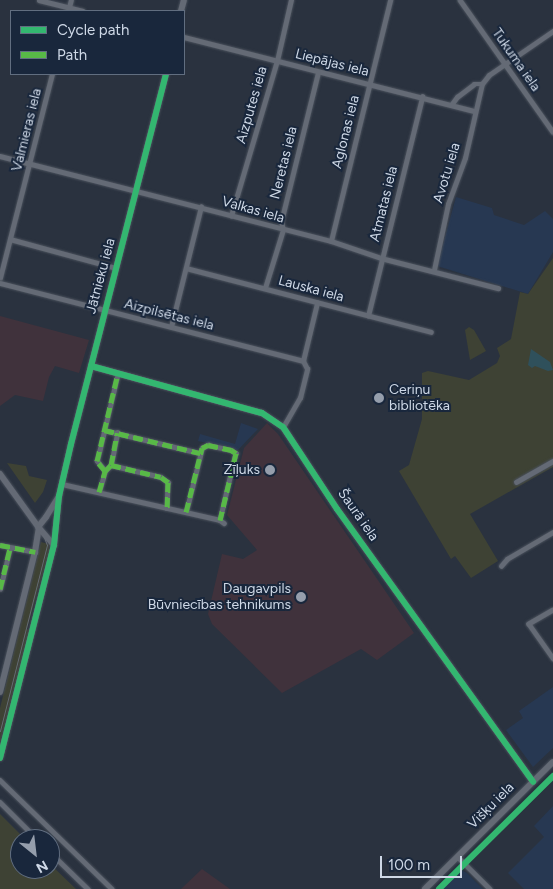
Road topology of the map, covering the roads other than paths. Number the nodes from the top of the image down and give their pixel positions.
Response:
1 (39, 0) edge
2 (71, 0) edge
3 (291, 0) edge
4 (390, 0) edge
5 (460, 0) edge
6 (69, 9) edge
7 (553, 31) edge
8 (185, 37) edge
9 (276, 61) junction
10 (505, 64) junction
11 (318, 72) junction
12 (52, 75) edge
13 (166, 75) edge
14 (482, 84) junction
15 (370, 85) junction
16 (422, 97) junction
17 (451, 105) junction
18 (475, 111) junction
19 (553, 132) edge
20 (0, 156) edge
21 (30, 164) junction
22 (136, 192) junction
23 (201, 207) junction
24 (231, 216) junction
25 (283, 230) junction
26 (10, 239) junction
27 (331, 241) junction
28 (381, 258) junction
29 (116, 268) junction
30 (186, 268) junction
31 (434, 270) junction
32 (0, 278) edge
33 (0, 283) edge
34 (265, 288) junction
35 (498, 288) dead end
36 (317, 303) junction
37 (104, 310) junction
38 (368, 316) junction
39 (171, 327) junction
40 (431, 332) dead end
41 (303, 362) junction
42 (91, 366) junction
43 (118, 373) junction
44 (283, 427) junction
45 (104, 430) junction
46 (117, 433) junction
47 (200, 453) junction
48 (553, 461) edge
49 (111, 465) junction
50 (105, 471) junction
51 (0, 474) edge
52 (516, 482) dead end
53 (62, 484) junction
54 (99, 492) junction
55 (59, 496) junction
56 (167, 508) junction
57 (186, 512) junction
58 (38, 528) junction
59 (553, 532) edge
60 (54, 545) junction
61 (0, 546) edge
62 (10, 548) junction
63 (35, 552) junction
64 (501, 566) dead end
65 (2, 571) edge
66 (0, 589) edge
67 (553, 610) edge
68 (553, 658) edge
69 (0, 692) edge
70 (0, 758) edge
71 (553, 762) edge
72 (0, 780) edge
73 (533, 782) junction
74 (0, 802) edge
75 (27, 829) edge
76 (458, 857) junction
77 (60, 862) edge
78 (88, 889) edge
79 (112, 889) edge
80 (425, 889) edge
81 (490, 889) edge

1 - 6 street
2 - 6 street
3 - 9 street, Aizputes iela
4 - 15 street, Aglonas iela
5 - 10 street, Tukuma iela
7 - 10 street
8 - 9 street, Liepājas iela
9 - 11 street, Liepājas iela
9 - 24 street, Aizputes iela
10 - 14 street
10 - 19 street, Tukuma iela
11 - 15 street, Liepājas iela
11 - 25 street, Neretas iela
12 - 21 street, Valmieras iela
13 - 22 street, Jātnieku iela
14 - 17 street
14 - 18 street, Avotu iela
15 - 16 street, Liepājas iela
15 - 27 street, Aglonas iela
16 - 17 street, Liepājas iela
16 - 28 street, Atmatas iela
17 - 18 street, Liepājas iela
18 - 31 street, Avotu iela
20 - 21 street, Valkas iela
21 - 22 street, Valkas iela
21 - 26 street, Valmieras iela
22 - 23 street, Valkas iela
22 - 29 street, Jātnieku iela
23 - 24 street, Valkas iela
23 - 30 street
24 - 25 street, Valkas iela
25 - 27 street, Valkas iela
25 - 34 street, Neretas iela
26 - 29 street
26 - 32 street, Valmieras iela
27 - 28 street, Valkas iela
28 - 31 street, Valkas iela
28 - 38 street, Atmatas iela
29 - 37 street, Jātnieku iela
30 - 34 street, Lauska iela
30 - 39 street
31 - 35 street, Valkas iela
33 - 37 street, Aizpilsētas iela
34 - 36 street, Lauska iela
36 - 38 street, Lauska iela
36 - 41 street
37 - 39 street, Aizpilsētas iela
37 - 42 street, Jātnieku iela
38 - 40 street, Lauska iela
39 - 41 street, Aizpilsētas iela
41 - 44 street
42 - 43 street, Šaurā iela
42 - 53 street, Jātnieku iela
43 - 44 street, Šaurā iela
43 - 45 street
44 - 73 street, Šaurā iela
45 - 46 street
45 - 50 street
46 - 47 street
46 - 49 street
47 - 57 street
47 - 57 street
48 - 52 street
49 - 50 street
49 - 56 street
50 - 54 street
51 - 58 street
53 - 54 street
53 - 55 street, Jātnieku iela
54 - 56 street
55 - 58 street, Jātnieku iela
55 - 60 street, Jātnieku iela
56 - 57 street
58 - 60 street
58 - 63 street, Jātnieku iela
59 - 64 street
60 - 70 street, Jātnieku iela
61 - 62 street
62 - 63 street
62 - 65 street
63 - 69 street, Jātnieku iela
65 - 66 street
67 - 68 street
71 - 73 street, Višķu iela
72 - 79 street
73 - 76 street, Višķu iela
74 - 75 street
76 - 80 street, Višķu iela
76 - 81 street
77 - 78 street

